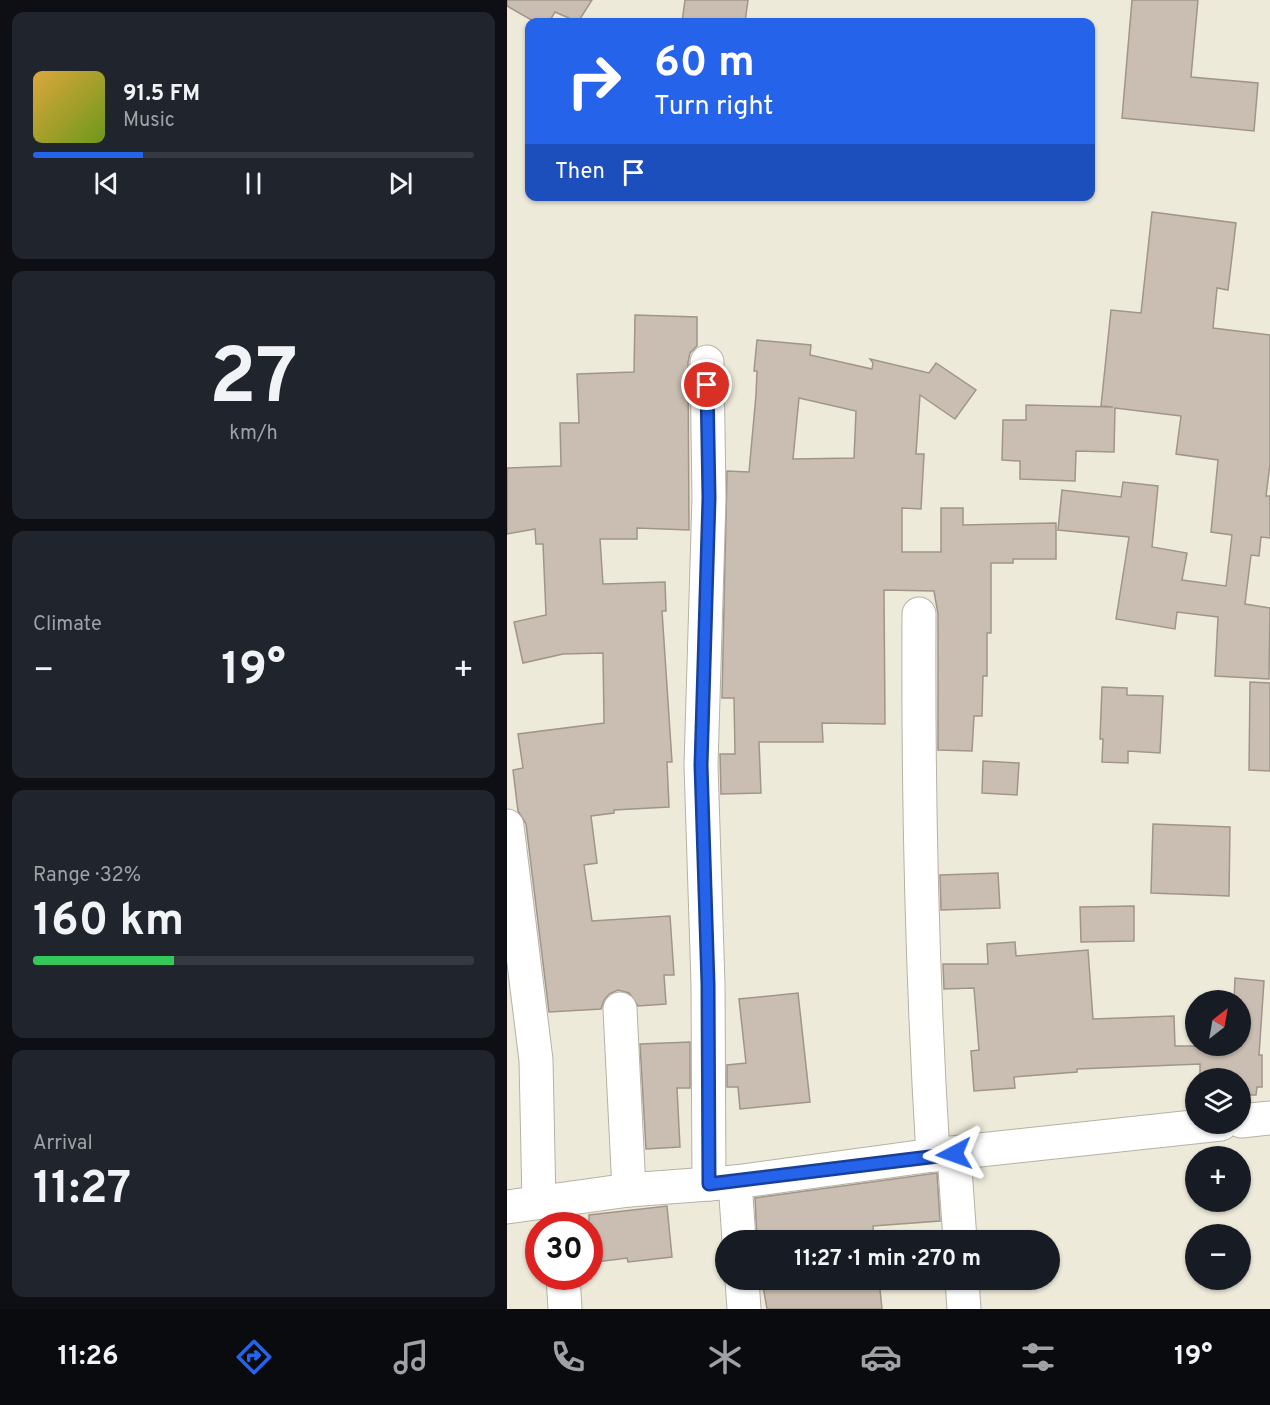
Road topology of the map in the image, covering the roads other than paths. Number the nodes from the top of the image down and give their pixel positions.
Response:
1 (707, 362) dead end
2 (919, 614) dead end
3 (507, 826) edge
4 (620, 1009) dead end
5 (1270, 1118) edge
6 (1251, 1120) edge
7 (1185, 1128) edge
8 (943, 1154) junction
9 (722, 1183) junction
10 (629, 1190) junction
11 (507, 1207) edge
12 (552, 1209) edge
13 (736, 1230) edge
14 (958, 1230) edge
15 (564, 1290) edge
16 (743, 1290) edge
17 (963, 1290) edge
18 (565, 1309) edge
19 (744, 1309) edge
20 (964, 1309) edge

1 - 9 street
2 - 8 street
3 - 12 street
4 - 10 street
5 - 6 street
7 - 8 street
8 - 9 street
8 - 14 street
9 - 10 street
9 - 13 street
10 - 12 street
11 - 12 street
15 - 18 street
16 - 19 street
17 - 20 street

